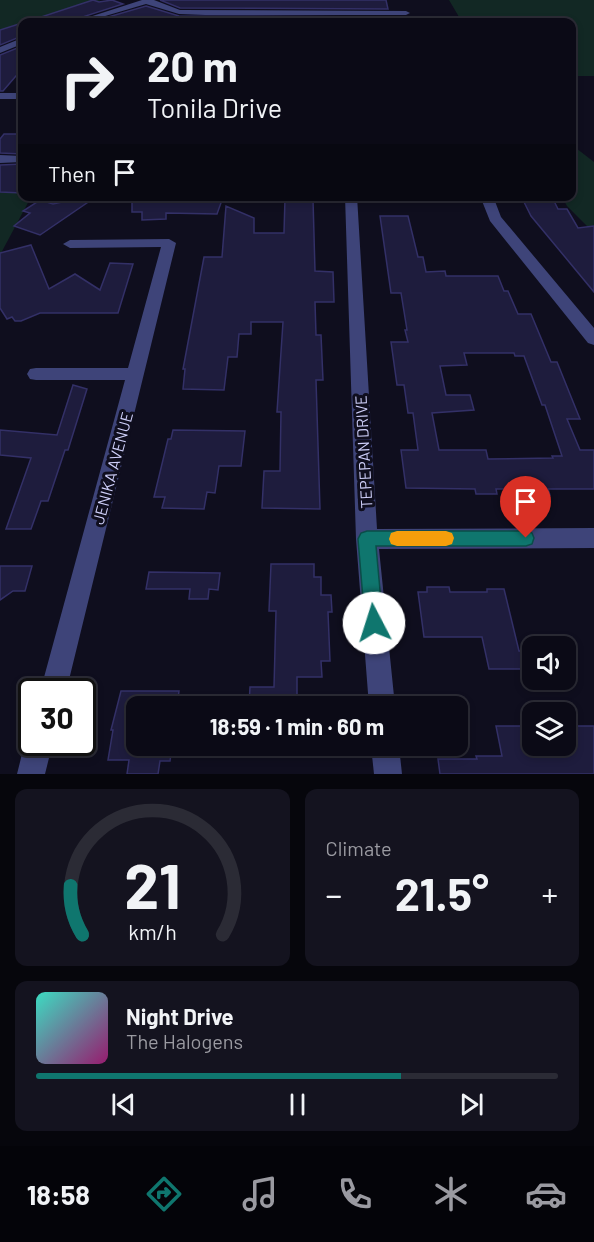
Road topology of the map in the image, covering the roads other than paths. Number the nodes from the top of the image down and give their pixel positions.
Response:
1 (148, 1) edge
2 (401, 5) dead end
3 (406, 13) junction
4 (91, 18) edge
5 (409, 18) edge
6 (18, 43) edge
7 (0, 50) edge
8 (0, 96) edge
9 (18, 96) edge
10 (0, 159) edge
11 (18, 159) edge
12 (351, 201) edge
13 (488, 201) edge
14 (70, 244) dead end
15 (594, 339) edge
16 (36, 374) dead end
17 (136, 374) junction
18 (594, 538) edge
19 (367, 539) junction
20 (57, 678) edge
21 (381, 696) edge
22 (36, 756) edge
23 (386, 756) edge
24 (31, 774) edge
25 (388, 774) edge

1 - 3 street
1 - 4 street
2 - 3 street
3 - 5 street
6 - 7 street
8 - 9 street
10 - 11 street
12 - 19 street, TEPEPAN DRIVE
13 - 15 street
14 - 17 street, JENIKA AVENUE
16 - 17 street
17 - 20 street, JENIKA AVENUE
18 - 19 street
19 - 21 street, TEPEPAN DRIVE
22 - 24 street
23 - 25 street

